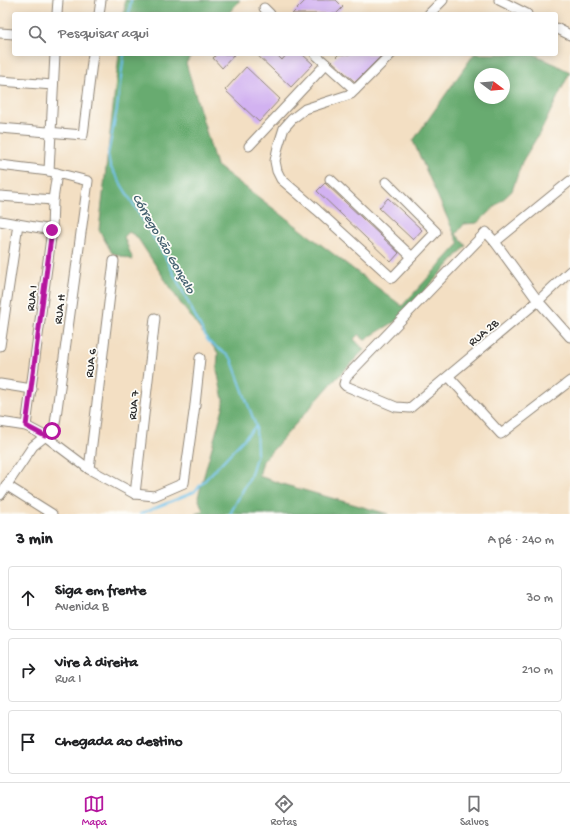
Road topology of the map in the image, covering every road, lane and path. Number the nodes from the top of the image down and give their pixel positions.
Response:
1 (58, 0) edge
2 (101, 0) edge
3 (499, 0) edge
4 (440, 2) edge
5 (57, 12) edge
6 (99, 12) edge
7 (431, 12) edge
8 (523, 12) edge
9 (558, 29) edge
10 (0, 32) edge
11 (12, 34) edge
12 (570, 35) edge
13 (55, 56) edge
14 (93, 56) edge
15 (317, 56) edge
16 (389, 56) edge
17 (326, 64) junction
18 (0, 81) edge
19 (53, 85) junction
20 (355, 90) junction
21 (0, 128) edge
22 (51, 132) junction
23 (249, 146) dead end
24 (0, 165) edge
25 (53, 172) junction
26 (330, 179) dead end
27 (570, 181) edge
28 (386, 182) dead end
29 (0, 196) edge
30 (53, 200) junction
31 (0, 221) edge
32 (18, 224) junction
33 (52, 230) junction
34 (495, 242) junction
35 (412, 257) junction
36 (114, 261) dead end
37 (570, 272) edge
38 (538, 301) junction
39 (155, 318) dead end
40 (570, 337) edge
41 (0, 346) edge
42 (200, 358) dead end
43 (449, 377) junction
44 (570, 381) edge
45 (0, 384) edge
46 (32, 389) junction
47 (0, 422) edge
48 (26, 426) junction
49 (45, 436) junction
50 (89, 469) junction
51 (6, 485) junction
52 (135, 494) junction
53 (0, 495) edge
54 (52, 514) edge

1 - 5 street
2 - 6 street
3 - 8 street
4 - 7 street
9 - 12 street
10 - 11 street
13 - 19 street, RUA I
14 - 22 street
15 - 17 street
16 - 20 street
17 - 20 street
17 - 23 street
18 - 19 street
19 - 22 street, RUA I
20 - 35 street
21 - 22 street
22 - 25 street, RUA I
24 - 25 street
25 - 30 street, RUA I
25 - 49 street, RUA H
26 - 35 street
27 - 34 street
28 - 35 street
29 - 30 street
30 - 33 street, RUA I
31 - 32 street
32 - 33 street
32 - 41 street
33 - 46 street, RUA I
34 - 38 street
34 - 43 street, RUA 2B
36 - 50 street, RUA 6
37 - 38 street, RUA 2B
38 - 40 street
38 - 43 street, RUA 2B
39 - 52 street, RUA 7
42 - 52 street
43 - 44 street
45 - 46 street
46 - 48 street, RUA I
47 - 48 street
48 - 49 street
49 - 50 street
49 - 51 street, RUA H
50 - 52 street
51 - 53 street, RUA H
51 - 54 street

